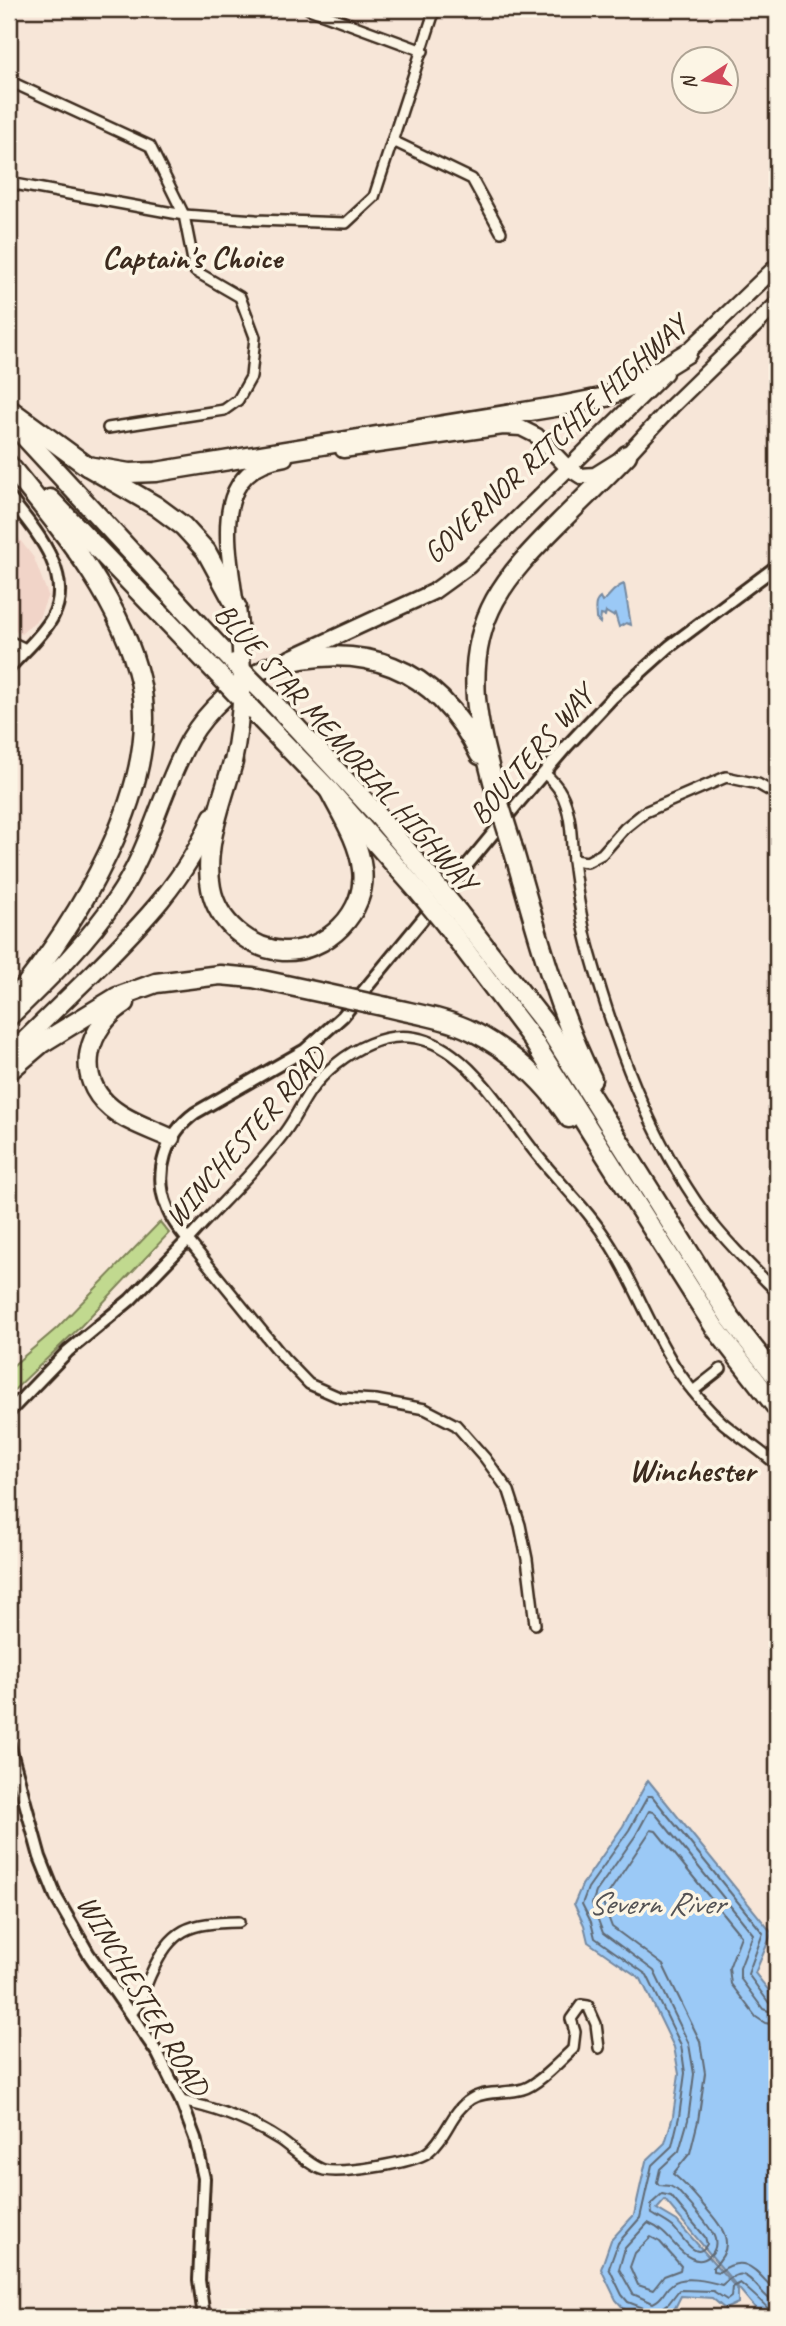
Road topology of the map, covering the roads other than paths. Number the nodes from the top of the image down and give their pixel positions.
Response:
1 (309, 9) edge
2 (435, 9) edge
3 (423, 51) junction
4 (9, 81) edge
5 (393, 141) junction
6 (9, 183) edge
7 (184, 215) junction
8 (501, 232) dead end
9 (774, 274) edge
10 (777, 304) edge
11 (687, 353) junction
12 (9, 408) edge
13 (9, 420) edge
14 (108, 428) dead end
15 (627, 455) junction
16 (9, 456) edge
17 (9, 465) edge
18 (87, 466) junction
19 (567, 467) junction
20 (9, 497) edge
21 (777, 566) edge
22 (237, 608) junction
23 (9, 641) edge
24 (26, 649) junction
25 (9, 667) edge
26 (268, 667) junction
27 (233, 762) junction
28 (544, 773) junction
29 (328, 790) junction
30 (777, 795) edge
31 (497, 797) junction
32 (573, 860) junction
33 (424, 884) junction
34 (452, 919) junction
35 (178, 979) junction
36 (9, 1006) edge
37 (9, 1018) edge
38 (9, 1055) edge
39 (9, 1071) edge
40 (170, 1138) junction
41 (634, 1168) junction
42 (188, 1240) junction
43 (777, 1292) edge
44 (715, 1328) junction
45 (721, 1370) dead end
46 (777, 1378) edge
47 (693, 1391) junction
48 (777, 1408) edge
49 (9, 1412) edge
50 (777, 1465) edge
51 (535, 1624) dead end
52 (9, 1744) edge
53 (239, 1922) dead end
54 (131, 2014) junction
55 (599, 2048) dead end
56 (181, 2101) junction
57 (204, 2317) edge

1 - 3 street
2 - 3 street
3 - 5 street
4 - 7 street
5 - 7 street
5 - 8 street
6 - 7 street
7 - 14 street
9 - 11 main road, GOVERNOR RITCHIE HIGHWAY
10 - 15 main road, GOVERNOR RITCHIE HIGHWAY
11 - 18 highway
11 - 19 main road, GOVERNOR RITCHIE HIGHWAY
12 - 18 highway
13 - 33 highway, BLUE STAR MEMORIAL HIGHWAY, bridge
15 - 19 main road, GOVERNOR RITCHIE HIGHWAY
15 - 31 highway
16 - 29 highway, BLUE STAR MEMORIAL HIGHWAY, bridge
17 - 36 highway
18 - 22 highway
19 - 22 main road
19 - 26 main road, GOVERNOR RITCHIE HIGHWAY
20 - 24 street
21 - 28 street, BOULTERS WAY
22 - 27 highway, bridge
23 - 24 street
24 - 25 street
26 - 31 highway
26 - 37 highway, GOVERNOR RITCHIE HIGHWAY
27 - 29 highway
27 - 38 highway
28 - 32 street
28 - 40 street, BOULTERS WAY
29 - 33 highway, BLUE STAR MEMORIAL HIGHWAY
30 - 32 street
31 - 41 highway, bridge
32 - 43 street
33 - 34 highway, BLUE STAR MEMORIAL HIGHWAY, bridge
34 - 41 highway, BLUE STAR MEMORIAL HIGHWAY
34 - 44 highway, BLUE STAR MEMORIAL HIGHWAY
35 - 39 highway
35 - 40 highway
35 - 44 highway, bridge
40 - 42 street
41 - 46 highway, BLUE STAR MEMORIAL HIGHWAY
42 - 47 street, WINCHESTER ROAD
42 - 49 street, WINCHESTER ROAD
42 - 51 street
44 - 48 highway, BLUE STAR MEMORIAL HIGHWAY
45 - 47 street
47 - 50 street, WINCHESTER ROAD
52 - 54 street, WINCHESTER ROAD
53 - 54 street
54 - 56 street, WINCHESTER ROAD
55 - 56 street
56 - 57 street, WINCHESTER ROAD

